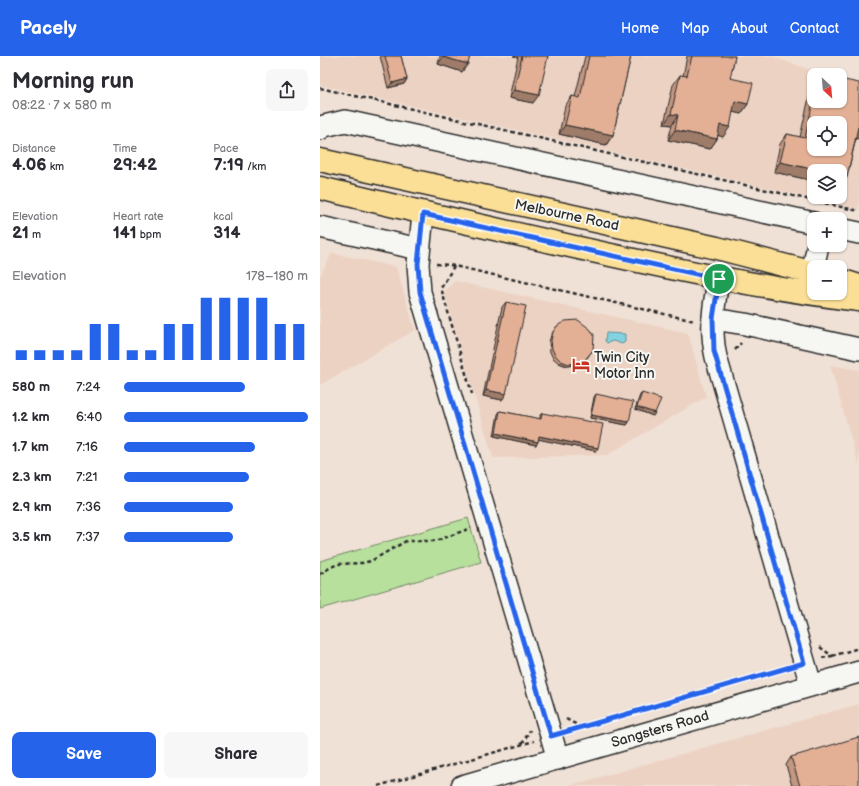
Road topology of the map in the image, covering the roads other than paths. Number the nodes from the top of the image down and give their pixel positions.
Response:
1 (320, 129) edge
2 (320, 160) edge
3 (320, 188) edge
4 (423, 214) junction
5 (807, 221) edge
6 (320, 227) edge
7 (847, 230) edge
8 (859, 233) edge
9 (717, 248) junction
10 (419, 256) junction
11 (807, 271) edge
12 (719, 279) junction
13 (847, 282) edge
14 (859, 286) edge
15 (859, 300) edge
16 (712, 325) junction
17 (859, 349) edge
18 (859, 672) edge
19 (811, 686) junction
20 (558, 759) junction
21 (462, 786) edge

1 - 5 street
2 - 9 main road, Melbourne Road
3 - 4 main road
4 - 10 street
4 - 12 main road
6 - 10 street
7 - 8 street
9 - 11 main road, Melbourne Road
9 - 12 main road
10 - 20 street
12 - 15 main road
12 - 16 street
13 - 14 main road
16 - 17 street
16 - 19 street
18 - 19 street, Sangsters Road
19 - 20 street, Sangsters Road
20 - 21 street, Sangsters Road

